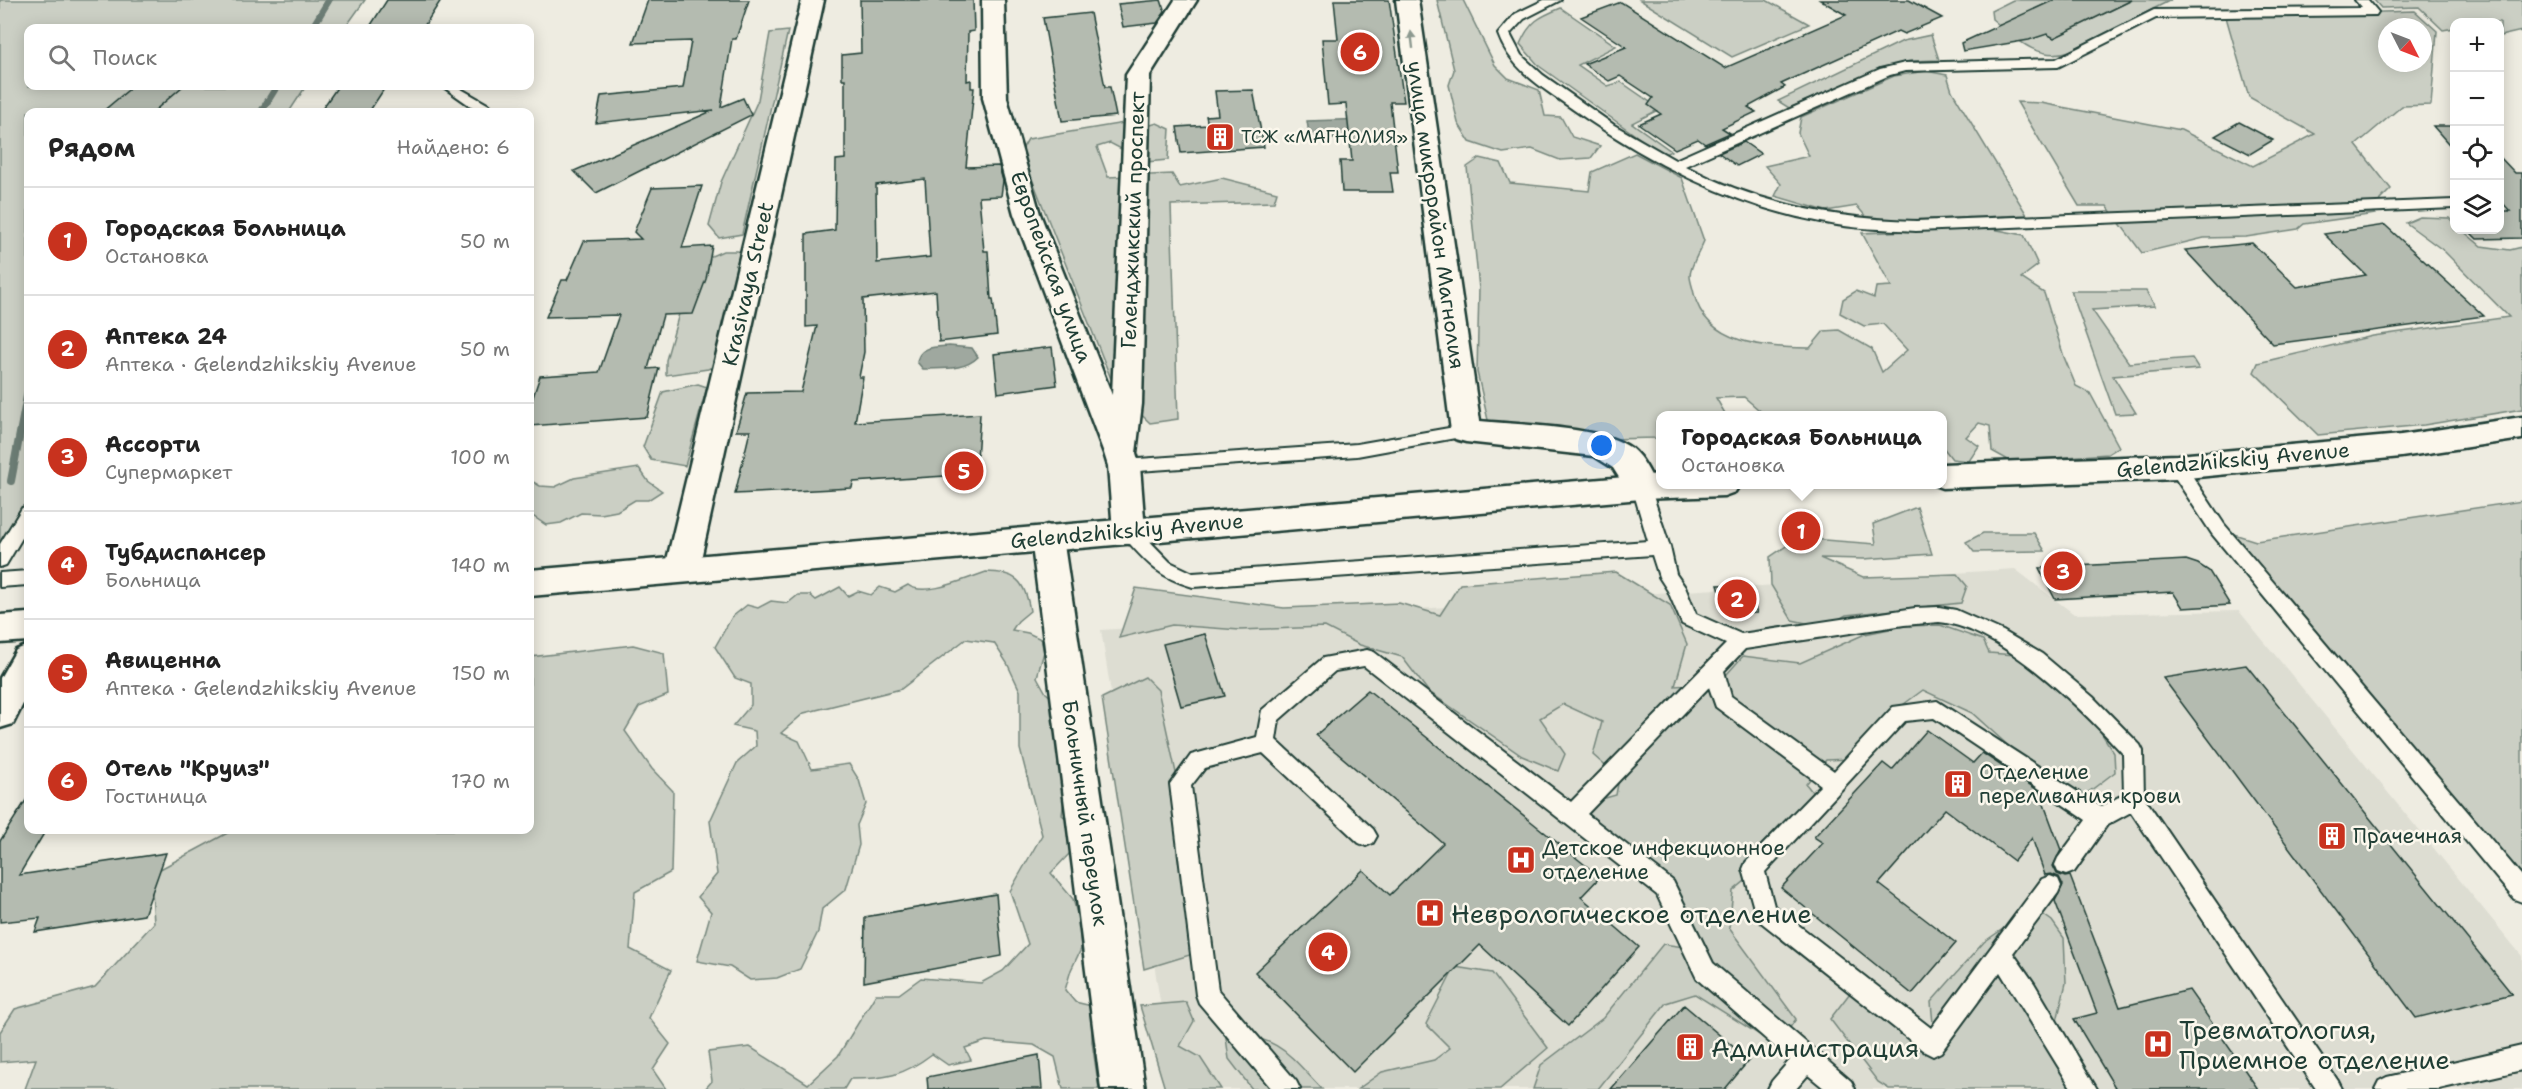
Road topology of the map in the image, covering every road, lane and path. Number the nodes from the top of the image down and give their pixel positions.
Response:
1 (813, 0) edge
2 (993, 0) edge
3 (1186, 0) edge
4 (1407, 0) edge
5 (1555, 0) edge
6 (2361, 0) edge
7 (455, 90) edge
8 (484, 108) edge
9 (1674, 166) junction
10 (2450, 204) edge
11 (2522, 428) edge
12 (1466, 431) junction
13 (1122, 459) junction
14 (2177, 467) junction
15 (1947, 476) edge
16 (1656, 486) edge
17 (1641, 487) junction
18 (24, 520) edge
19 (1129, 531) junction
20 (1047, 538) junction
21 (1661, 547) junction
22 (0, 560) edge
23 (682, 568) junction
24 (24, 578) edge
25 (0, 580) edge
26 (534, 583) edge
27 (24, 627) edge
28 (0, 629) edge
29 (1740, 642) junction
30 (24, 668) edge
31 (1714, 669) junction
32 (0, 713) edge
33 (1266, 742) junction
34 (1835, 784) junction
35 (2134, 799) junction
36 (1572, 815) junction
37 (2100, 818) junction
38 (1366, 836) dead end
39 (2066, 864) dead end
40 (2050, 886) dead end
41 (2522, 892) edge
42 (2000, 952) junction
43 (2522, 1058) edge
44 (1807, 1059) junction
45 (1123, 1089) edge
46 (1288, 1089) edge
47 (1780, 1089) edge
48 (1843, 1089) edge
49 (2085, 1089) edge
50 (2330, 1089) edge
51 (2387, 1089) edge

1 - 23 street, Krasivaya Street
2 - 13 street, Европейская улица
3 - 13 street, Геленджикский проспект
12 -> 4 street, улица микрорайон Магнолия
5 - 9 lane
6 - 9 lane
7 - 8 lane
9 - 10 lane
11 - 14 street, Gelendzhikskiy Avenue
12 - 13 lane
12 - 17 street
13 - 19 street, Европейская улица
14 - 15 street, Gelendzhikskiy Avenue
14 - 41 lane
16 - 17 street, Gelendzhikskiy Avenue
17 - 19 street, Gelendzhikskiy Avenue
17 - 21 lane
18 - 22 lane
19 - 20 street, Gelendzhikskiy Avenue
19 - 21 lane
20 - 23 street, Gelendzhikskiy Avenue
20 - 45 street, Больничный переулок
21 - 29 lane
23 - 26 street, Gelendzhikskiy Avenue
24 - 25 lane
27 - 28 street
29 - 31 lane
29 - 35 lane
30 - 32 street
31 - 34 lane
31 - 36 lane
33 - 36 lane
33 - 38 lane
33 - 46 lane
34 - 37 lane
34 - 42 lane
35 - 37 lane
35 - 50 lane
36 - 44 lane
37 - 39 lane
40 - 42 lane
42 - 49 lane
43 - 51 lane
44 - 47 lane
44 - 48 lane

